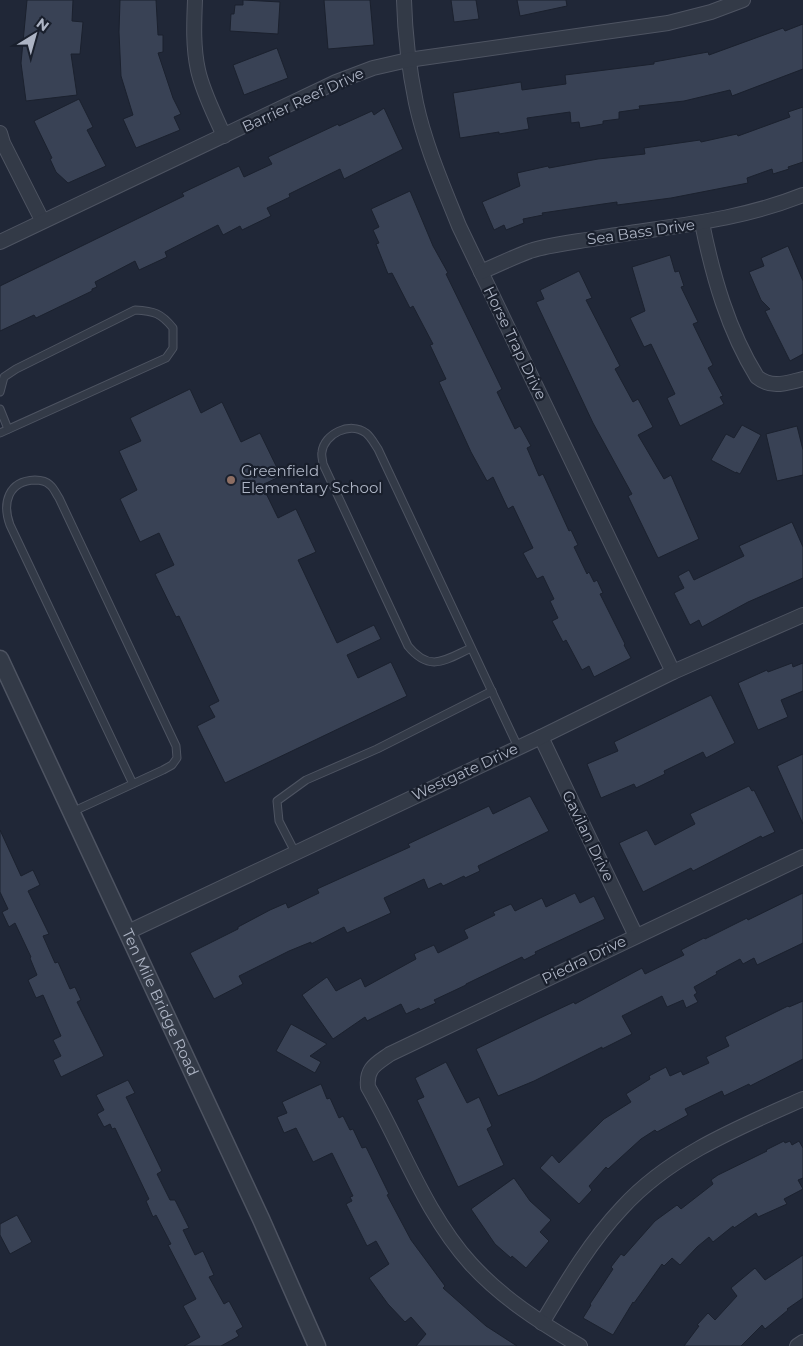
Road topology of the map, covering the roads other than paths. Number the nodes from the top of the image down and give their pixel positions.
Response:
1 (195, 0) edge
2 (404, 0) edge
3 (743, 0) edge
4 (408, 60) junction
5 (0, 133) edge
6 (224, 136) junction
7 (803, 196) edge
8 (42, 220) junction
9 (702, 223) junction
10 (0, 242) edge
11 (481, 272) junction
12 (803, 380) edge
13 (0, 392) edge
14 (0, 409) edge
15 (8, 429) junction
16 (0, 433) edge
17 (803, 615) edge
18 (471, 648) junction
19 (0, 659) edge
20 (673, 672) junction
21 (492, 691) junction
22 (541, 737) junction
23 (518, 746) junction
24 (133, 784) junction
25 (72, 812) junction
26 (295, 852) junction
27 (803, 857) edge
28 (128, 932) junction
29 (636, 936) junction
30 (803, 1099) edge
31 (542, 1323) junction
32 (803, 1342) edge
33 (317, 1346) edge
34 (580, 1346) edge
35 (797, 1346) edge

1 - 6 street
2 - 4 street, Horse Trap Drive
3 - 4 street, Barrier Reef Drive
4 - 6 street, Barrier Reef Drive
4 - 11 street, Horse Trap Drive
5 - 8 street
6 - 8 street, Barrier Reef Drive
7 - 9 street, Sea Bass Drive
8 - 10 street, Barrier Reef Drive
9 - 11 street, Sea Bass Drive
9 - 12 street
11 - 20 street, Horse Trap Drive
13 - 15 lane
14 - 15 lane
15 - 16 lane
17 - 20 street, Westgate Drive
18 - 18 lane
18 - 21 lane
19 - 25 street, Ten Mile Bridge Road
20 - 22 street, Westgate Drive
21 - 23 lane
21 - 26 lane
22 - 23 street, Westgate Drive
22 - 29 street, Gavilan Drive
23 - 26 street, Westgate Drive
24 - 24 lane
24 - 25 lane
25 - 28 street, Ten Mile Bridge Road
26 - 28 street, Westgate Drive
27 - 29 street, Piedra Drive
28 - 33 street, Ten Mile Bridge Road
29 - 31 street, Piedra Drive
30 - 31 street
31 - 34 street
32 - 35 street

